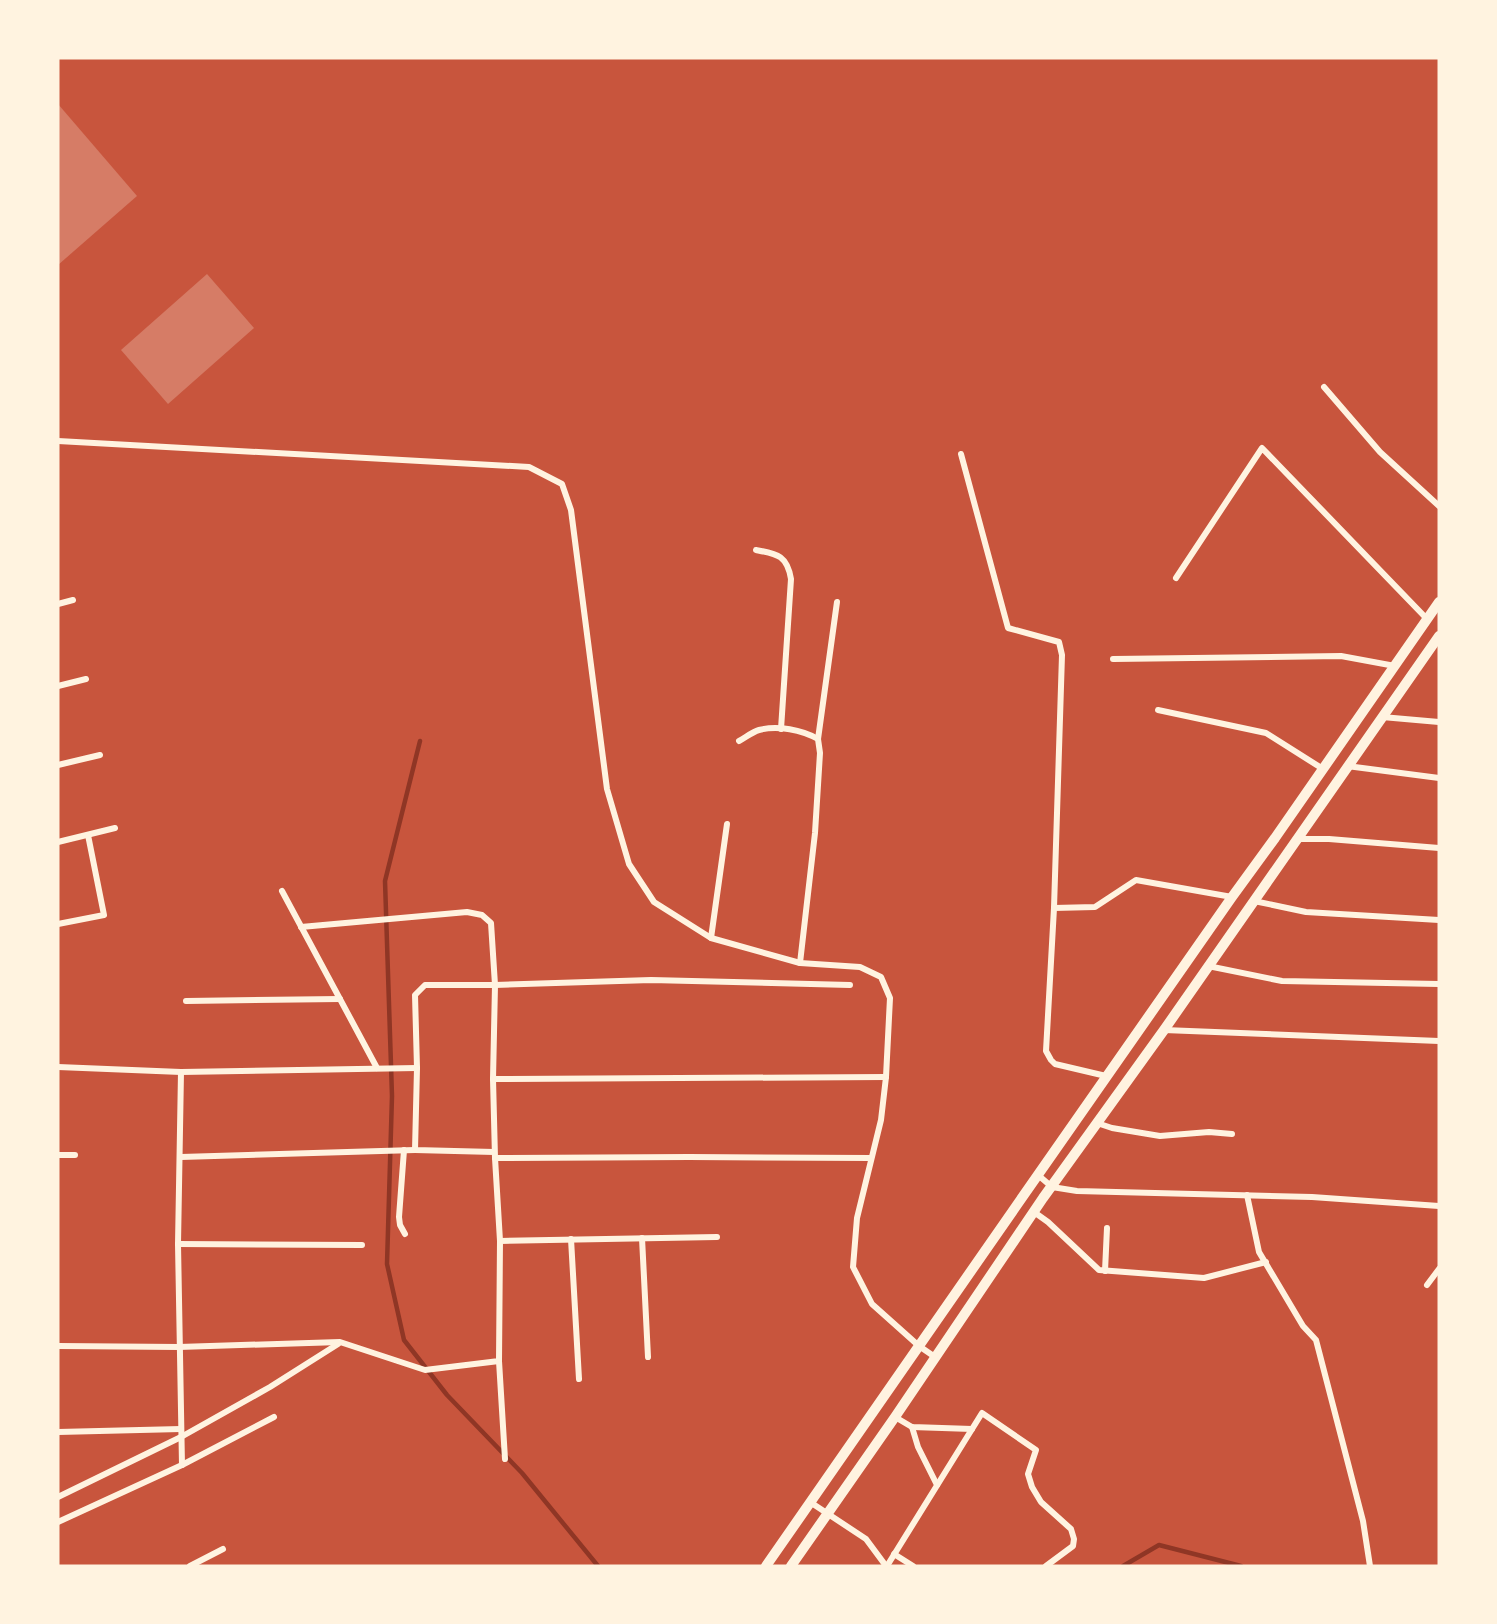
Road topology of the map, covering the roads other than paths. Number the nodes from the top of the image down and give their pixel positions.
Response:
1 (1324, 387) dead end
2 (58, 441) edge
3 (961, 454) dead end
4 (1439, 506) edge
5 (756, 550) dead end
6 (1176, 578) dead end
7 (73, 600) dead end
8 (837, 602) dead end
9 (1439, 602) edge
10 (58, 604) edge
11 (1428, 620) junction
12 (1439, 636) edge
13 (1113, 659) dead end
14 (1395, 666) junction
15 (86, 679) dead end
16 (58, 685) edge
17 (1158, 710) dead end
18 (1382, 718) junction
19 (1439, 722) edge
20 (781, 729) junction
21 (818, 739) junction
22 (739, 741) dead end
23 (100, 755) dead end
24 (58, 765) edge
25 (1348, 766) junction
26 (1323, 769) junction
27 (1439, 778) edge
28 (727, 824) dead end
29 (116, 828) dead end
30 (88, 835) junction
31 (1296, 838) junction
32 (58, 842) edge
33 (1439, 848) edge
34 (282, 891) dead end
35 (1232, 897) junction
36 (1253, 901) junction
37 (1054, 908) junction
38 (1439, 920) edge
39 (58, 924) edge
40 (301, 928) junction
41 (711, 938) junction
42 (800, 963) junction
43 (1208, 966) junction
44 (1439, 984) edge
45 (495, 985) junction
46 (850, 985) dead end
47 (340, 999) junction
48 (186, 1002) dead end
49 (1164, 1030) junction
50 (1439, 1041) edge
51 (58, 1067) edge
52 (377, 1068) junction
53 (417, 1068) junction
54 (181, 1072) junction
55 (1107, 1076) junction
56 (886, 1077) junction
57 (493, 1079) junction
58 (1097, 1123) junction
59 (1232, 1134) dead end
60 (404, 1150) junction
61 (415, 1150) junction
62 (58, 1155) edge
63 (75, 1155) dead end
64 (495, 1155) junction
65 (181, 1157) junction
66 (871, 1158) junction
67 (1038, 1175) junction
68 (1052, 1187) junction
69 (1247, 1195) junction
70 (1439, 1206) edge
71 (1034, 1212) junction
72 (1107, 1228) dead end
73 (405, 1234) dead end
74 (717, 1237) dead end
75 (642, 1238) junction
76 (571, 1240) junction
77 (500, 1241) junction
78 (178, 1244) junction
79 (362, 1245) dead end
80 (1266, 1262) junction
81 (1439, 1269) edge
82 (1105, 1271) junction
83 (1427, 1285) dead end
84 (340, 1342) junction
85 (58, 1346) edge
86 (919, 1346) junction
87 (179, 1347) junction
88 (648, 1357) dead end
89 (935, 1357) junction
90 (499, 1361) junction
91 (579, 1379) dead end
92 (274, 1417) dead end
93 (895, 1417) junction
94 (912, 1427) junction
95 (181, 1429) junction
96 (972, 1429) junction
97 (58, 1432) edge
98 (181, 1437) junction
99 (505, 1459) dead end
100 (182, 1465) junction
101 (937, 1485) junction
102 (58, 1497) edge
103 (810, 1502) junction
104 (827, 1513) junction
105 (58, 1522) edge
106 (223, 1549) dead end
107 (894, 1555) junction
108 (190, 1566) edge
109 (766, 1566) edge
110 (791, 1566) edge
111 (887, 1566) edge
112 (913, 1566) edge
113 (1046, 1566) edge
114 (1370, 1566) edge

1 - 4 street
2 - 41 street
3 - 37 street
5 - 20 street
6 - 11 street
7 - 10 street
8 - 21 street
9 - 11 main road
11 - 14 main road
12 - 18 main road
13 - 14 street
14 - 26 main road
15 - 16 street
17 - 26 street
18 - 19 street
18 - 25 main road
20 - 21 street
20 - 22 street
21 - 42 street
23 - 24 street
25 - 27 street
25 - 31 main road
26 - 35 main road
28 - 41 street
29 - 30 street
30 - 32 street
30 - 39 street
31 - 33 street
31 - 36 main road
34 - 40 street
35 - 37 street
35 - 55 main road
36 - 38 street
36 - 43 main road
37 - 55 street
40 - 45 street
40 - 47 street
41 - 42 street
42 - 56 street
43 - 44 street
43 - 49 main road
45 - 46 street
45 - 53 street
45 - 57 street
47 - 48 street
47 - 52 street
49 - 50 street
49 - 58 main road
51 - 54 street
52 - 53 street
52 - 54 street
53 - 61 street
54 - 65 street
55 - 67 main road
56 - 57 street
56 - 66 street
57 - 64 street
58 - 59 street
58 - 68 main road
60 - 61 street
60 - 65 street
60 - 73 street
61 - 64 street
62 - 63 street
64 - 66 street
64 - 77 street
65 - 78 street
66 - 86 street
67 - 68 street
67 - 86 main road
68 - 69 street
68 - 71 main road
69 - 70 street
69 - 80 street
71 - 82 street
71 - 89 main road
72 - 82 street
74 - 75 street
75 - 76 street
75 - 88 street
76 - 77 street
76 - 91 street
77 - 90 street
78 - 79 street
78 - 87 street
80 - 82 street
80 - 114 street
81 - 83 street
84 - 87 street
84 - 90 street
84 - 98 street
85 - 87 street
86 - 89 street
86 - 103 main road
87 - 95 street
89 - 93 main road
90 - 99 street
92 - 100 street
93 - 94 street
93 - 104 main road
94 - 96 street
94 - 101 street
95 - 97 street
95 - 98 street
96 - 101 street
96 - 113 street
98 - 100 street
98 - 102 street
100 - 105 street
101 - 107 street
103 - 104 street
103 - 109 main road
104 - 110 main road
104 - 111 street
106 - 108 street
107 - 111 street
107 - 112 street

